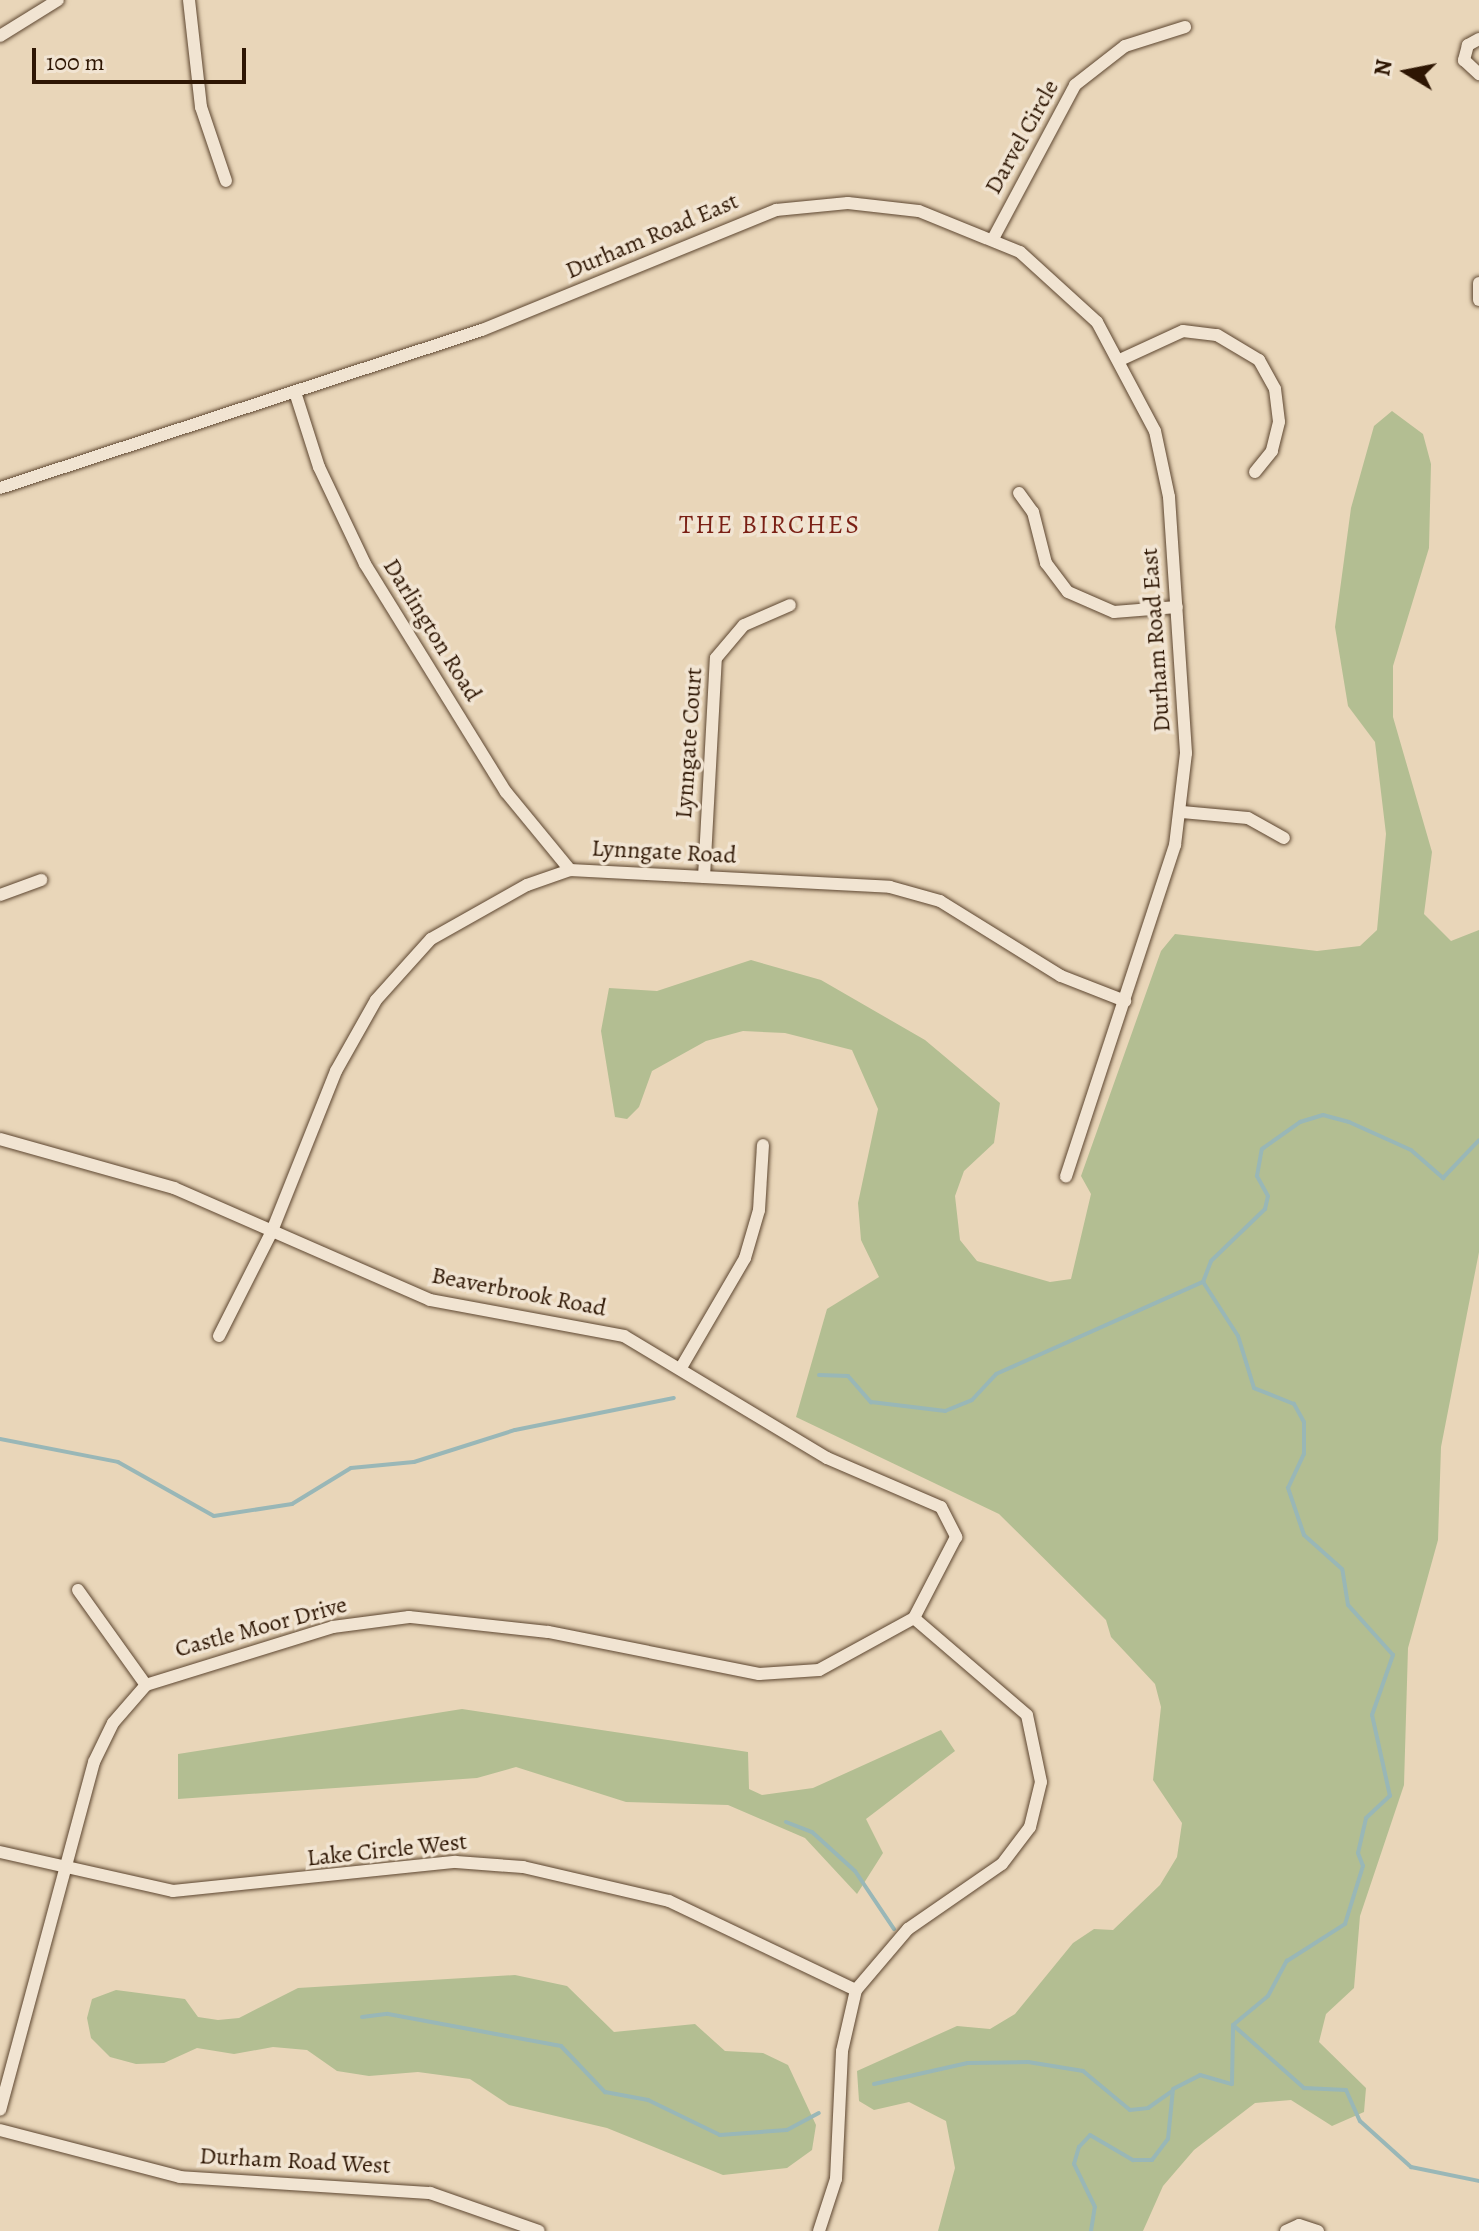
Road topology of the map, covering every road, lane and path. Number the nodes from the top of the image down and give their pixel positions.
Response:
1 (58, 0) edge
2 (189, 0) edge
3 (1185, 27) dead end
4 (0, 36) edge
5 (1479, 39) edge
6 (1479, 74) edge
7 (226, 181) dead end
8 (994, 237) junction
9 (1479, 283) edge
10 (1479, 300) edge
11 (1122, 359) junction
12 (295, 392) junction
13 (1255, 472) dead end
14 (0, 488) edge
15 (1019, 493) dead end
16 (790, 605) dead end
17 (1177, 607) junction
18 (1182, 812) junction
19 (1284, 838) dead end
20 (570, 870) junction
21 (704, 877) junction
22 (41, 880) dead end
23 (0, 895) edge
24 (1125, 1001) junction
25 (0, 1139) edge
26 (763, 1145) dead end
27 (1066, 1177) dead end
28 (272, 1231) junction
29 (219, 1336) dead end
30 (682, 1366) junction
31 (956, 1527) joint
32 (78, 1590) dead end
33 (914, 1618) junction
34 (146, 1685) junction
35 (0, 1852) edge
36 (65, 1870) junction
37 (856, 1990) junction
38 (0, 2110) edge
39 (0, 2130) edge
40 (539, 2231) edge
41 (819, 2231) edge
42 (1286, 2231) edge
43 (1318, 2231) edge

1 - 4 street
2 - 7 street
3 - 8 street, Darvel Circle
5 - 6 street
8 - 11 street, Durham Road East
8 - 12 street, Durham Road East
9 - 10 street
11 - 13 street
11 - 17 street, Durham Road East
12 - 14 street, Durham Road East
12 - 20 street, Darlington Road
15 - 17 street
16 - 21 street, Lynngate Court
17 - 18 street, Durham Road East
18 - 19 street
18 - 24 street, Durham Road East
20 - 21 street, Lynngate Road
20 - 28 street, Lynngate Road
21 - 24 street, Lynngate Road
22 - 23 street
24 - 27 street, Durham Road East
25 - 28 street, Beaverbrook Road
26 - 30 street
28 - 29 street, Lynngate Road
28 - 30 street, Beaverbrook Road
30 - 31 street, Beaverbrook Road
31 - 33 street, Castle Moor Drive
32 - 34 street
33 - 34 street, Castle Moor Drive
33 - 37 street
34 - 36 street
35 - 36 street, Lake Circle West
36 - 37 street, Lake Circle West
36 - 38 street
37 - 41 street
39 - 40 street, Durham Road West
42 - 43 street

